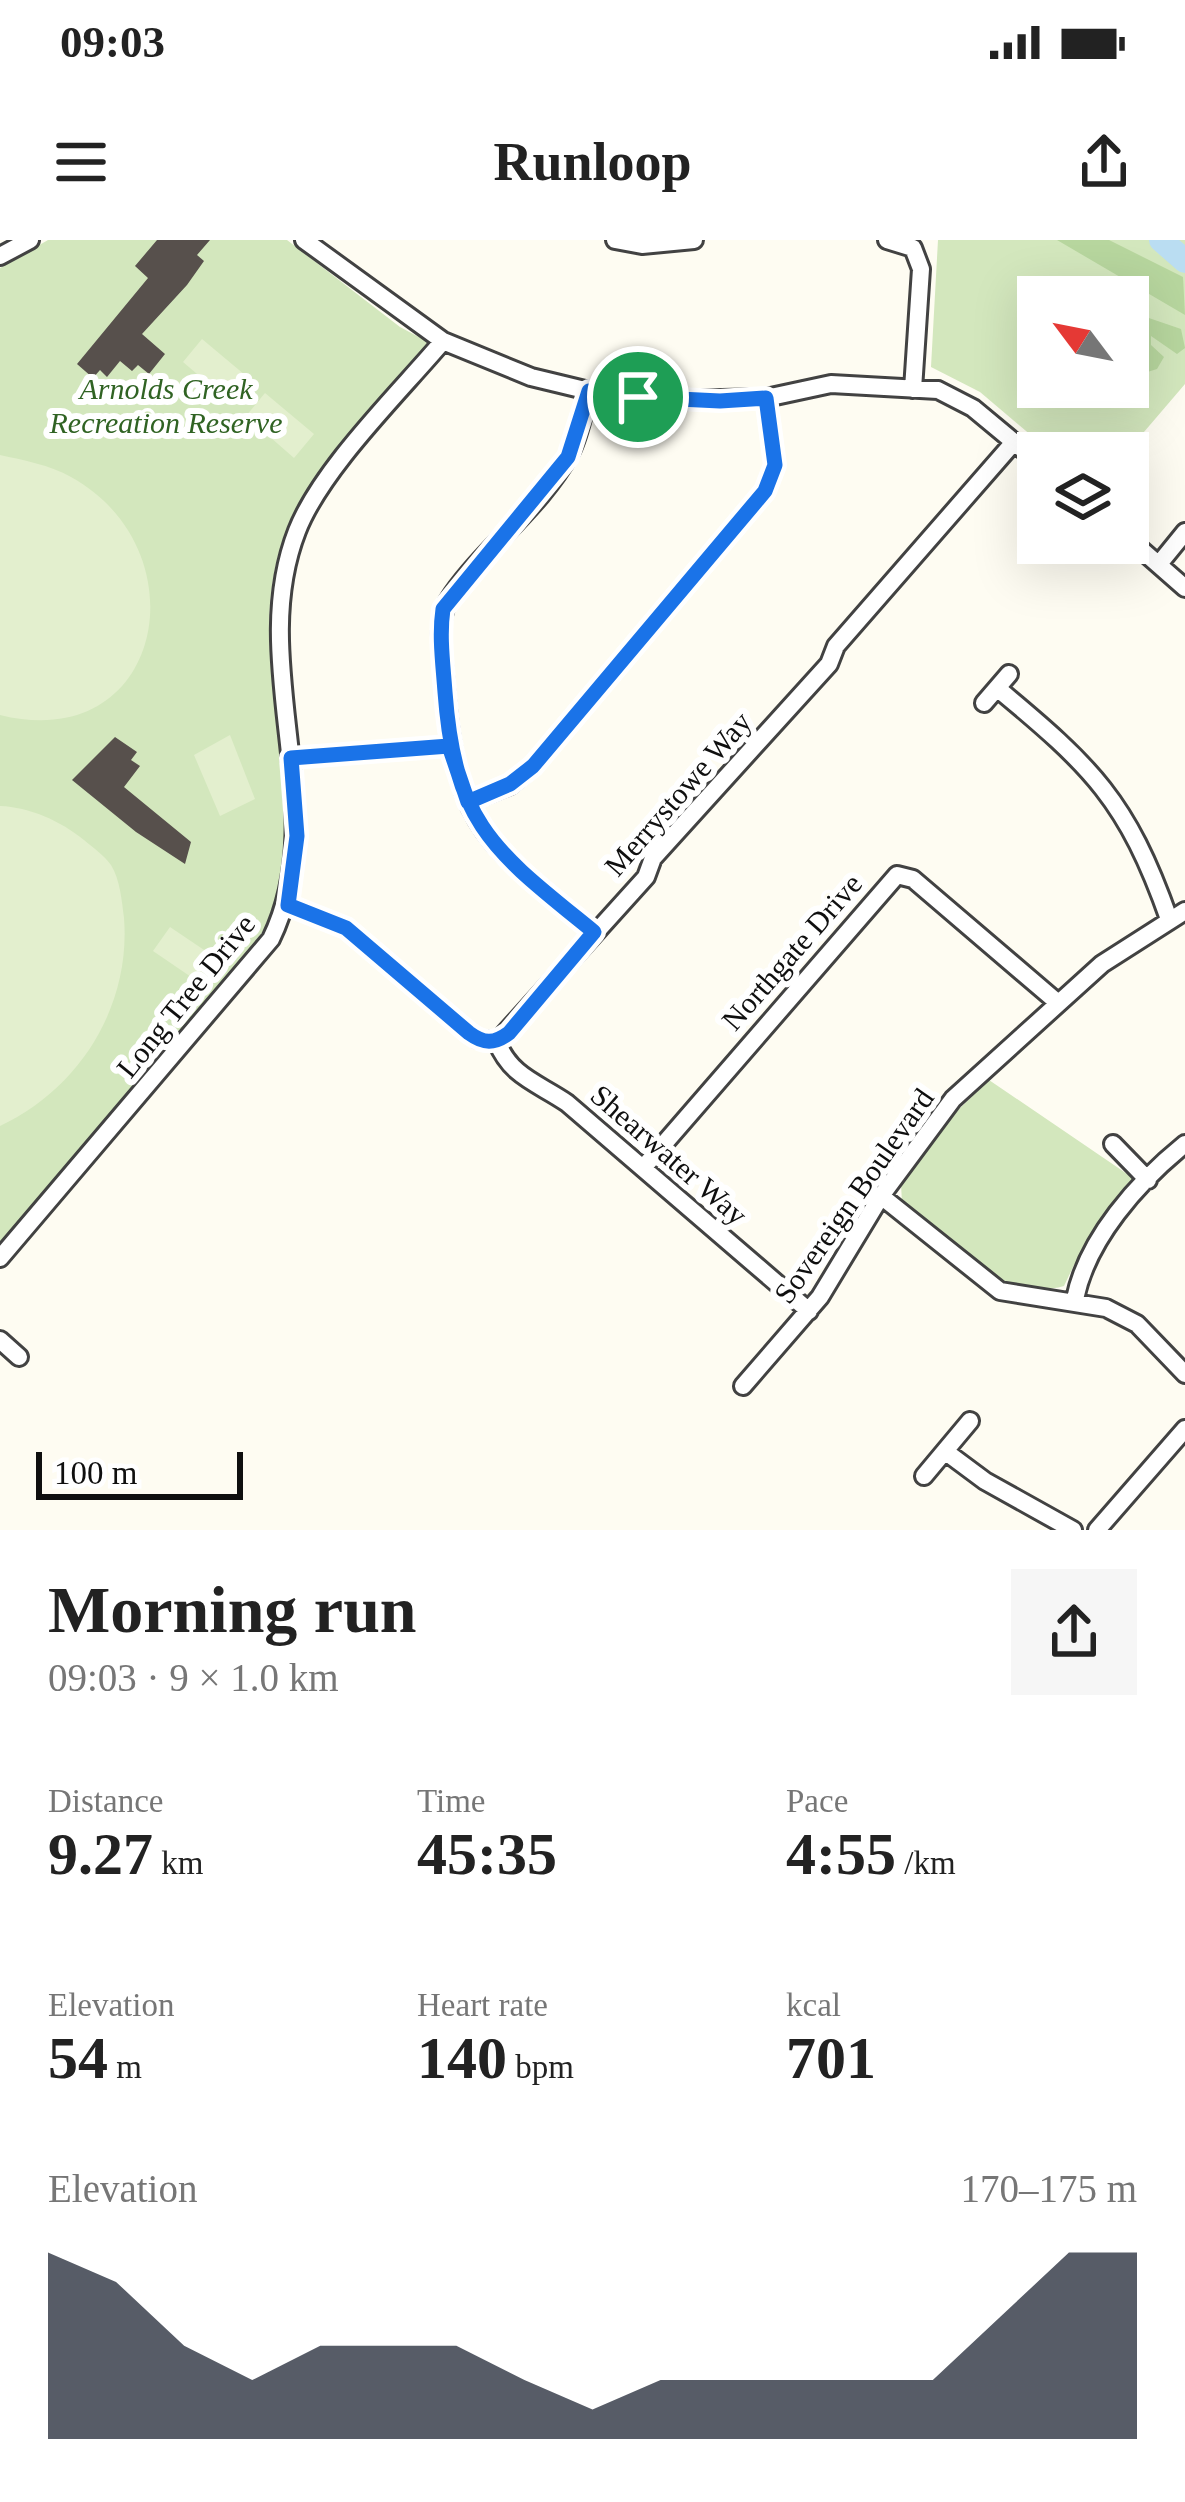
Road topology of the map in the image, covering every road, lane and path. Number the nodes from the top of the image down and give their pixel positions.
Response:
1 (30, 240) edge
2 (304, 240) edge
3 (615, 240) edge
4 (694, 240) edge
5 (887, 240) edge
6 (0, 256) edge
7 (443, 341) junction
8 (914, 389) junction
9 (589, 391) junction
10 (766, 398) junction
11 (1014, 442) junction
12 (1017, 444) edge
13 (1185, 532) edge
14 (1149, 556) edge
15 (1159, 564) junction
16 (1185, 588) edge
17 (984, 703) dead end
18 (449, 746) junction
19 (291, 758) junction
20 (468, 802) junction
21 (288, 905) junction
22 (1177, 915) edge
23 (594, 932) junction
24 (1057, 1002) junction
25 (497, 1042) junction
26 (1113, 1144) dead end
27 (1185, 1144) edge
28 (643, 1168) junction
29 (1148, 1180) junction
30 (881, 1196) junction
31 (0, 1258) edge
32 (1075, 1300) junction
33 (809, 1311) junction
34 (0, 1340) edge
35 (19, 1357) dead end
36 (1185, 1373) edge
37 (743, 1386) dead end
38 (970, 1421) dead end
39 (1185, 1429) edge
40 (946, 1452) junction
41 (924, 1476) dead end
42 (1073, 1530) edge
43 (1096, 1530) edge

1 - 6 street
2 - 7 street
3 - 4 street
5 - 8 street
7 - 9 street
7 - 19 street, Long Tree Drive
8 - 10 street
8 - 11 street
9 - 10 street
9 - 18 street
10 - 20 street
11 - 12 street
11 - 23 street, Merrystowe Way
13 - 15 street
14 - 15 street
15 - 16 street
17 - 22 street
18 - 19 street
18 - 20 street
19 - 21 street, Long Tree Drive
20 - 23 street
21 - 25 street
21 - 31 street, Long Tree Drive
22 - 24 street, Sovereign Boulevard
23 - 25 street, Merrystowe Way
24 - 28 street, Northgate Drive
24 - 30 street, Sovereign Boulevard
25 - 28 street, Shearwater Way
26 - 29 street
27 - 29 street
28 - 33 street, Shearwater Way
29 - 32 street
30 - 32 street
30 - 33 street, Sovereign Boulevard
32 - 36 street
33 - 37 street, Sovereign Boulevard
34 - 35 street
38 - 40 street
39 - 43 street
40 - 41 street
40 - 42 street

